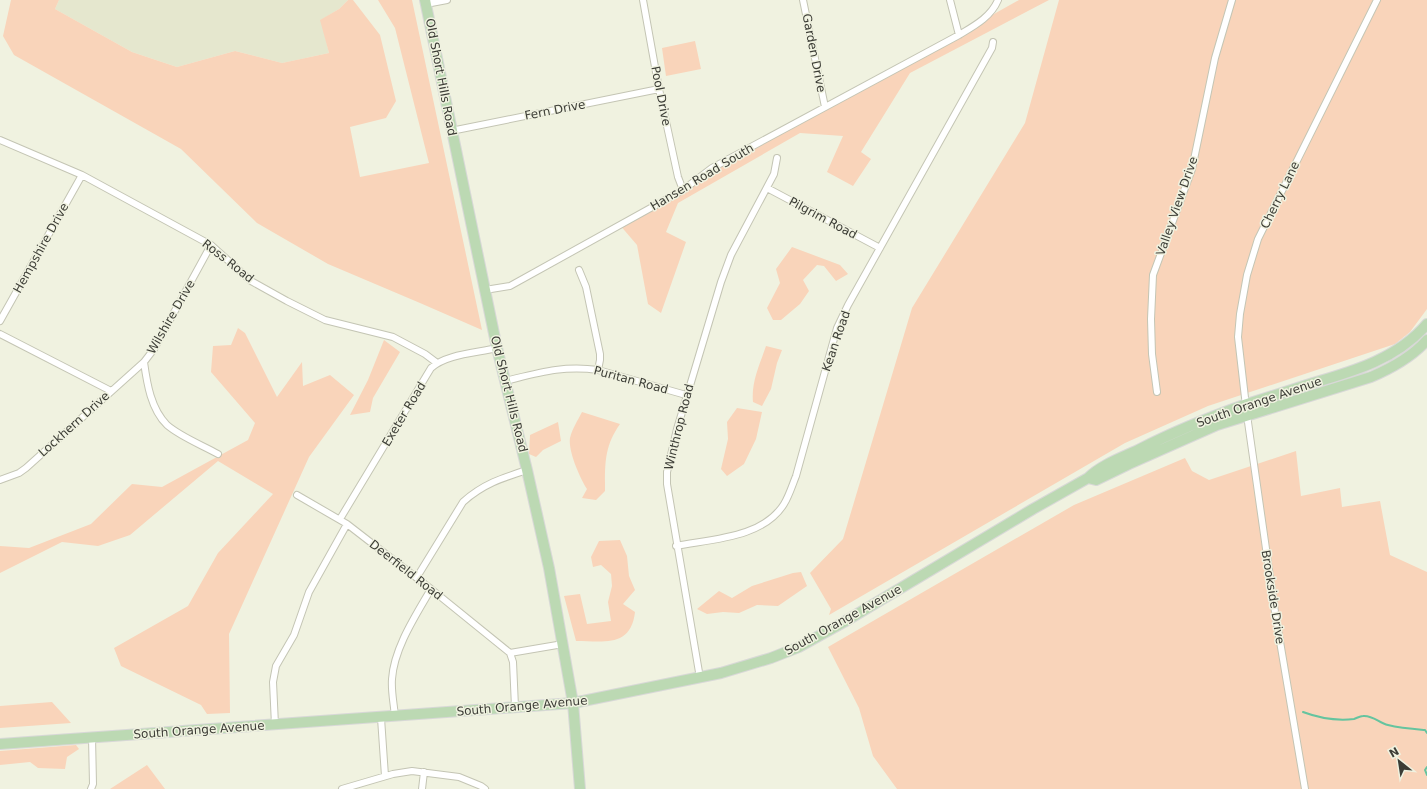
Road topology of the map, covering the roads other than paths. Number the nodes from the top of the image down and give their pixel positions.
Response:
1 (447, 0) edge
2 (643, 0) edge
3 (803, 0) edge
4 (950, 0) edge
5 (998, 0) edge
6 (1232, 0) edge
7 (1377, 0) edge
8 (426, 2) edge
9 (959, 35) junction
10 (993, 42) dead end
11 (659, 89) junction
12 (824, 107) junction
13 (451, 131) junction
14 (0, 140) edge
15 (777, 158) dead end
16 (82, 175) junction
17 (767, 188) junction
18 (683, 190) junction
19 (211, 245) junction
20 (880, 248) junction
21 (579, 270) dead end
22 (485, 290) junction
23 (0, 321) edge
24 (1427, 324) edge
25 (0, 334) edge
26 (1427, 340) edge
27 (1407, 343) junction
28 (497, 348) junction
29 (1414, 352) junction
30 (144, 362) junction
31 (438, 363) junction
32 (598, 370) junction
33 (505, 381) junction
34 (111, 391) junction
35 (1157, 392) dead end
36 (686, 395) junction
37 (1246, 404) junction
38 (1247, 415) junction
39 (218, 454) dead end
40 (528, 470) junction
41 (1088, 478) junction
42 (0, 480) edge
43 (297, 495) dead end
44 (340, 519) junction
45 (347, 524) junction
46 (676, 546) junction
47 (417, 577) junction
48 (431, 589) junction
49 (563, 644) junction
50 (510, 653) junction
51 (700, 678) junction
52 (573, 703) junction
53 (516, 707) junction
54 (395, 716) junction
55 (381, 718) junction
56 (275, 725) junction
57 (92, 738) junction
58 (0, 744) edge
59 (424, 772) junction
60 (385, 776) junction
61 (91, 789) edge
62 (342, 789) edge
63 (422, 789) edge
64 (485, 789) edge
65 (580, 789) edge
66 (1305, 789) edge

1 - 8 street
2 - 11 street, Pool Drive
3 - 12 street, Garden Drive
4 - 9 street
5 - 9 street, Hansen Road South
6 - 35 street, Valley View Drive
7 - 37 street, Cherry Lane
8 - 13 main road, Old Short Hills Road
9 - 12 street, Hansen Road South
10 - 20 street, Kean Road
11 - 13 street, Fern Drive
11 - 18 street, Pool Drive
12 - 18 street, Hansen Road South
13 - 22 main road, Old Short Hills Road
14 - 16 street, Ross Road
15 - 17 street, Winthrop Road
16 - 19 street, Ross Road
16 - 23 street, Hempshire Drive
17 - 20 street, Pilgrim Road
17 - 36 street, Winthrop Road
18 - 22 street, Hansen Road South
19 - 30 street, Wilshire Drive
19 - 31 street, Ross Road
20 - 46 street, Kean Road
21 - 32 street
22 - 28 main road, Old Short Hills Road
24 - 27 main road, South Orange Avenue
25 - 34 street
26 - 29 main road, South Orange Avenue
27 - 29 main road
27 - 37 main road, South Orange Avenue
28 - 31 street, Exeter Road
28 - 33 main road, Old Short Hills Road
29 - 38 main road, South Orange Avenue
30 - 34 street, Lockhern Drive
30 - 39 street, Wilshire Drive
31 - 44 street, Exeter Road
32 - 33 street, Puritan Road
32 - 36 street, Puritan Road
33 - 40 main road, Old Short Hills Road
34 - 42 street, Lockhern Drive
36 - 46 street, Winthrop Road
37 - 38 street, Brookside Drive
37 - 41 main road, South Orange Avenue
38 - 41 main road, South Orange Avenue
38 - 66 street, Brookside Drive
40 - 47 street
40 - 49 main road, Old Short Hills Road
41 - 51 main road, South Orange Avenue
43 - 44 street, Deerfield Road
44 - 45 street, Deerfield Road
45 - 47 street, Deerfield Road
45 - 56 street
46 - 51 street, Winthrop Road
47 - 48 street, Deerfield Road
48 - 50 street, Deerfield Road
48 - 54 street
49 - 50 street
49 - 52 main road, Old Short Hills Road
50 - 53 street
51 - 52 main road, South Orange Avenue
52 - 53 main road, South Orange Avenue
52 - 65 main road, Old Short Hills Road
53 - 54 main road, South Orange Avenue
54 - 55 main road, South Orange Avenue
55 - 56 main road, South Orange Avenue
55 - 60 street
56 - 57 main road, South Orange Avenue
57 - 58 main road, South Orange Avenue
57 - 61 street
59 - 60 street
59 - 63 street
59 - 64 street
60 - 62 street

